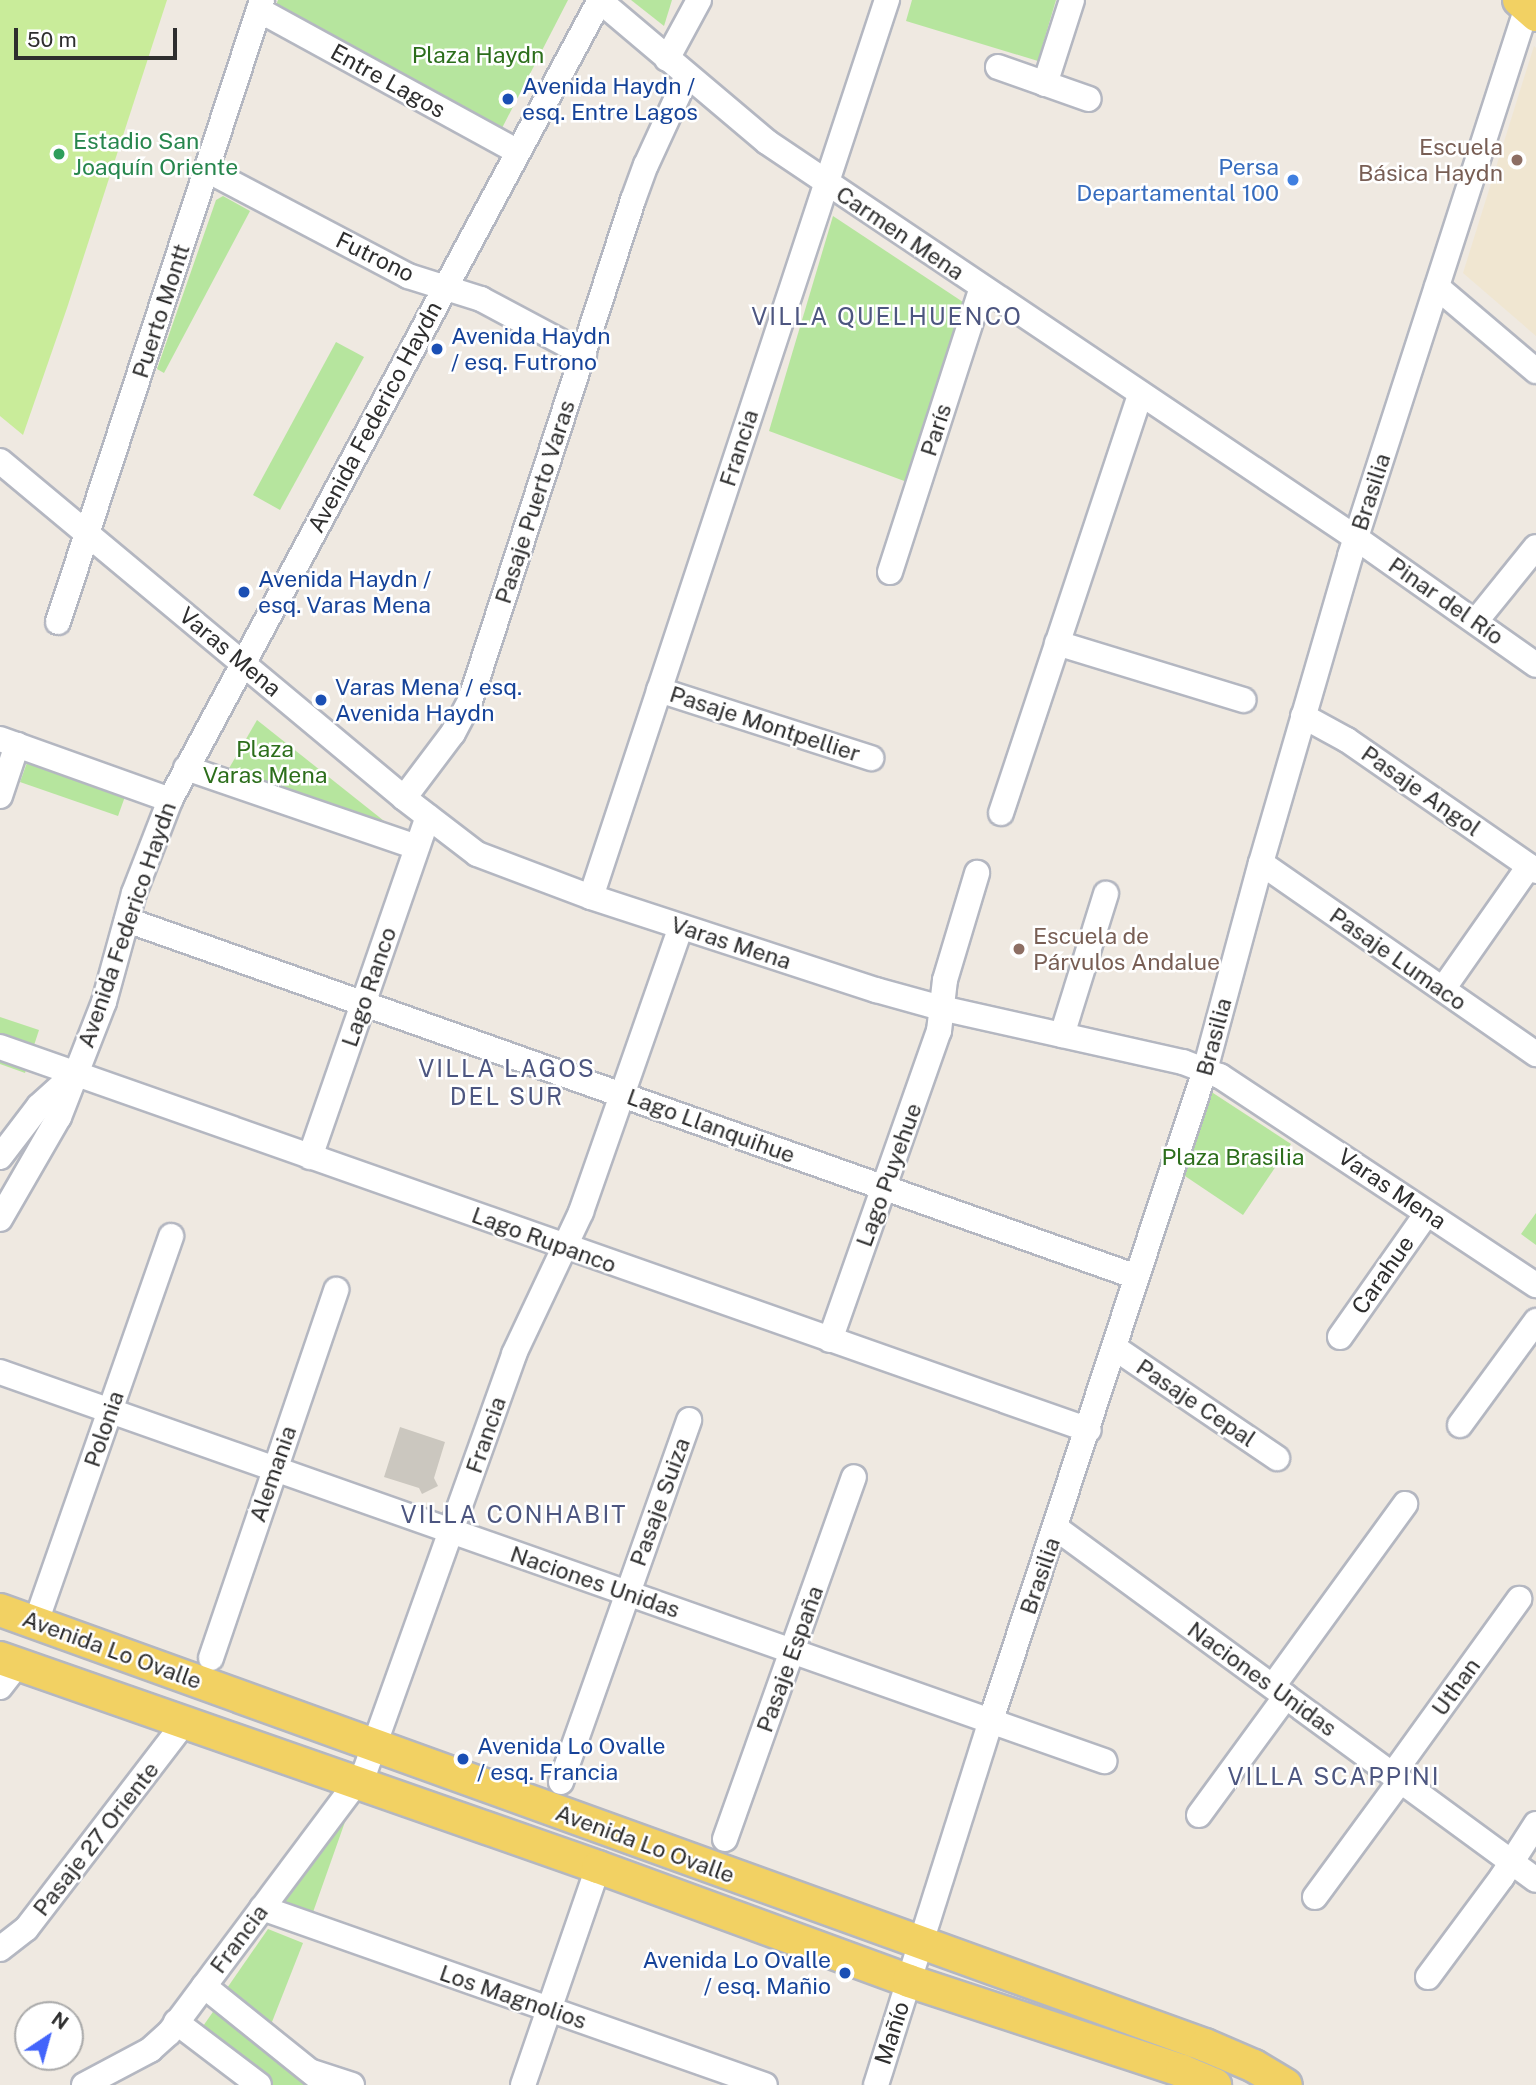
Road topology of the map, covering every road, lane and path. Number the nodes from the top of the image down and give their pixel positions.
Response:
1 (599, 0) edge
2 (699, 0) edge
3 (887, 0) edge
4 (1072, 0) edge
5 (261, 5) edge
6 (1527, 7) edge
7 (667, 59) junction
8 (998, 67) dead end
9 (687, 76) junction
10 (1045, 84) junction
11 (1089, 99) dead end
12 (517, 152) junction
13 (207, 170) junction
14 (827, 184) junction
15 (444, 287) junction
16 (1437, 287) junction
17 (982, 288) junction
18 (584, 354) junction
19 (1536, 371) edge
20 (1140, 394) junction
21 (0, 461) edge
22 (89, 535) junction
23 (1356, 538) junction
24 (1536, 547) edge
25 (890, 572) dead end
26 (1476, 621) junction
27 (58, 622) dead end
28 (1057, 643) junction
29 (242, 662) junction
30 (1536, 665) edge
31 (659, 690) junction
32 (1242, 699) dead end
33 (1303, 716) junction
34 (8, 742) edge
35 (871, 758) dead end
36 (186, 768) junction
37 (0, 796) edge
38 (404, 798) junction
39 (170, 800) junction
40 (1001, 813) dead end
41 (428, 817) junction
42 (417, 847) junction
43 (1261, 863) junction
44 (1533, 869) edge
45 (977, 873) dead end
46 (1106, 894) dead end
47 (591, 897) junction
48 (127, 920) junction
49 (681, 927) junction
50 (1443, 989) junction
51 (363, 1003) junction
52 (941, 1008) junction
53 (1062, 1035) junction
54 (0, 1047) edge
55 (1536, 1054) edge
56 (1205, 1070) junction
57 (74, 1074) junction
58 (622, 1095) junction
59 (0, 1157) edge
60 (310, 1157) junction
61 (885, 1188) junction
62 (1427, 1213) junction
63 (0, 1219) edge
64 (171, 1236) dead end
65 (566, 1248) junction
66 (1137, 1277) junction
67 (1536, 1285) edge
68 (336, 1290) dead end
69 (1536, 1321) edge
70 (1340, 1336) dead end
71 (830, 1340) junction
72 (1115, 1348) junction
73 (0, 1372) edge
74 (110, 1411) junction
75 (689, 1420) dead end
76 (1460, 1424) dead end
77 (1089, 1430) junction
78 (1278, 1458) dead end
79 (275, 1469) junction
80 (854, 1478) dead end
81 (1405, 1504) dead end
82 (1056, 1528) junction
83 (452, 1532) junction
84 (628, 1593) junction
85 (1519, 1599) dead end
86 (0, 1610) edge
87 (36, 1622) junction
88 (793, 1651) junction
89 (211, 1658) dead end
90 (6, 1670) edge
91 (1279, 1691) junction
92 (991, 1720) junction
93 (185, 1722) junction
94 (376, 1746) junction
95 (1104, 1761) dead end
96 (1397, 1777) junction
97 (561, 1782) dead end
98 (357, 1783) junction
99 (1199, 1815) dead end
100 (1536, 1824) edge
101 (725, 1839) dead end
102 (1511, 1861) junction
103 (598, 1867) junction
104 (1536, 1880) edge
105 (1315, 1897) dead end
106 (262, 1908) junction
107 (920, 1943) junction
108 (0, 1949) edge
109 (1428, 1977) dead end
110 (909, 1981) junction
111 (204, 1986) junction
112 (549, 2009) junction
113 (176, 2022) junction
114 (319, 2078) edge
115 (84, 2085) edge
116 (259, 2085) edge
117 (352, 2085) edge
118 (523, 2085) edge
119 (765, 2085) edge
120 (876, 2085) edge
121 (1216, 2085) edge
122 (1286, 2085) edge

1 - 7 street, Carmen Mena
1 - 12 street, Avenida Federico Haydn
2 - 7 street
3 - 14 street, Francia
4 - 10 street
5 - 12 street, Entre Lagos
5 - 13 street, Puerto Montt
6 - 16 street, Brasilia
7 - 9 street, Carmen Mena
8 - 10 street
9 - 14 street, Carmen Mena
9 - 18 street, Pasaje Puerto Varas
10 - 11 street
12 - 15 street, Avenida Federico Haydn
13 - 15 street, Futrono
13 - 22 street, Puerto Montt
14 - 17 street, Carmen Mena
14 - 31 street, Francia
15 - 18 street, Futrono
15 - 29 street, Avenida Federico Haydn
16 - 19 street
16 - 23 street, Brasilia
17 - 20 street, Carmen Mena
17 - 25 street, París
18 - 38 street, Pasaje Puerto Varas
20 - 23 street, Carmen Mena
20 - 28 street
21 - 22 street, Varas Mena
22 - 27 street, Puerto Montt
22 - 29 street, Varas Mena
23 - 26 street, Pinar del Río
23 - 33 street, Brasilia
24 - 26 street
26 - 30 street, Pinar del Río
28 - 32 street
28 - 40 street
29 - 36 street, Avenida Federico Haydn
29 - 38 street, Varas Mena
31 - 35 street, Pasaje Montpellier
31 - 47 street, Francia
33 - 43 street, Brasilia
33 - 44 street, Pasaje Angol
34 - 37 street
34 - 39 street
36 - 39 street, Avenida Federico Haydn
36 - 42 street
38 - 41 street, Varas Mena
39 - 48 street, Avenida Federico Haydn
41 - 42 street, Lago Ranco
41 - 47 street, Varas Mena
42 - 51 street, Lago Ranco
43 - 50 street, Pasaje Lumaco
43 - 56 street, Brasilia
44 - 50 street
45 - 52 street, Lago Puyehue
46 - 53 street
47 - 49 street, Varas Mena
48 - 51 street, Lago Llanquihue
48 - 57 street, Avenida Federico Haydn
49 - 52 street, Varas Mena
49 - 58 street, Francia
50 - 55 street, Pasaje Lumaco
51 - 58 street, Lago Llanquihue
51 - 60 street, Lago Ranco
52 - 53 street, Varas Mena
52 - 61 street, Lago Puyehue
53 - 56 street, Varas Mena
54 - 57 street, Lago Rupanco
56 - 62 street, Varas Mena
56 - 66 street, Brasilia
57 - 59 street, Avenida Federico Haydn
57 - 60 street, Lago Rupanco
57 - 63 street, Avenida Federico Haydn
58 - 61 street, Lago Llanquihue
58 - 65 street, Francia
60 - 65 street, Lago Rupanco
61 - 66 street, Lago Llanquihue
61 - 71 street, Lago Puyehue
62 - 67 street, Varas Mena
62 - 70 street, Carahue
64 - 74 street, Polonia
65 - 71 street, Lago Rupanco
65 - 83 street, Francia
66 - 72 street, Brasilia
68 - 79 street, Alemania
69 - 76 street
71 - 77 street, Lago Rupanco
72 - 77 street, Brasilia
72 - 78 street, Pasaje Cepal
73 - 74 street, Naciones Unidas
74 - 79 street, Naciones Unidas
74 - 87 street, Polonia
75 - 84 street, Pasaje Suiza
77 - 82 street, Brasilia
79 - 83 street, Naciones Unidas
79 - 89 street, Alemania
80 - 88 street, Pasaje España
81 - 91 street
82 - 91 street, Naciones Unidas
82 - 92 street, Brasilia
83 - 84 street, Naciones Unidas
83 - 94 street, Francia
84 - 88 street, Naciones Unidas
84 - 97 street, Pasaje Suiza
85 - 96 street, Uthan
86 - 87 main road, Avenida Lo Ovalle
87 - 94 main road, Avenida Lo Ovalle
88 - 92 street, Naciones Unidas
88 - 101 street, Pasaje España
90 - 93 main road, Avenida Lo Ovalle
91 - 96 street, Naciones Unidas
91 - 99 street
92 - 95 street, Naciones Unidas
92 - 107 street, Brasilia
93 - 98 main road, Avenida Lo Ovalle
93 - 108 street, Pasaje 27 Oriente
94 - 98 street, Francia
94 - 107 main road, Avenida Lo Ovalle
96 - 102 street, Naciones Unidas
96 - 105 street, Uthan
98 - 103 main road, Avenida Lo Ovalle
98 - 106 street, Francia
100 - 102 street
102 - 104 street, Naciones Unidas
102 - 109 street
103 - 110 main road, Avenida Lo Ovalle
103 - 112 street
106 - 111 street, Francia
106 - 112 street, Los Magnolios
107 - 110 street, Brasilia
107 - 122 main road, Avenida Lo Ovalle
110 - 120 street, Mañío
110 - 121 main road, Avenida Lo Ovalle
111 - 113 street, Francia
111 - 114 street
112 - 118 street
112 - 119 street, Los Magnolios
113 - 115 street, Francia
113 - 116 street
114 - 117 street

